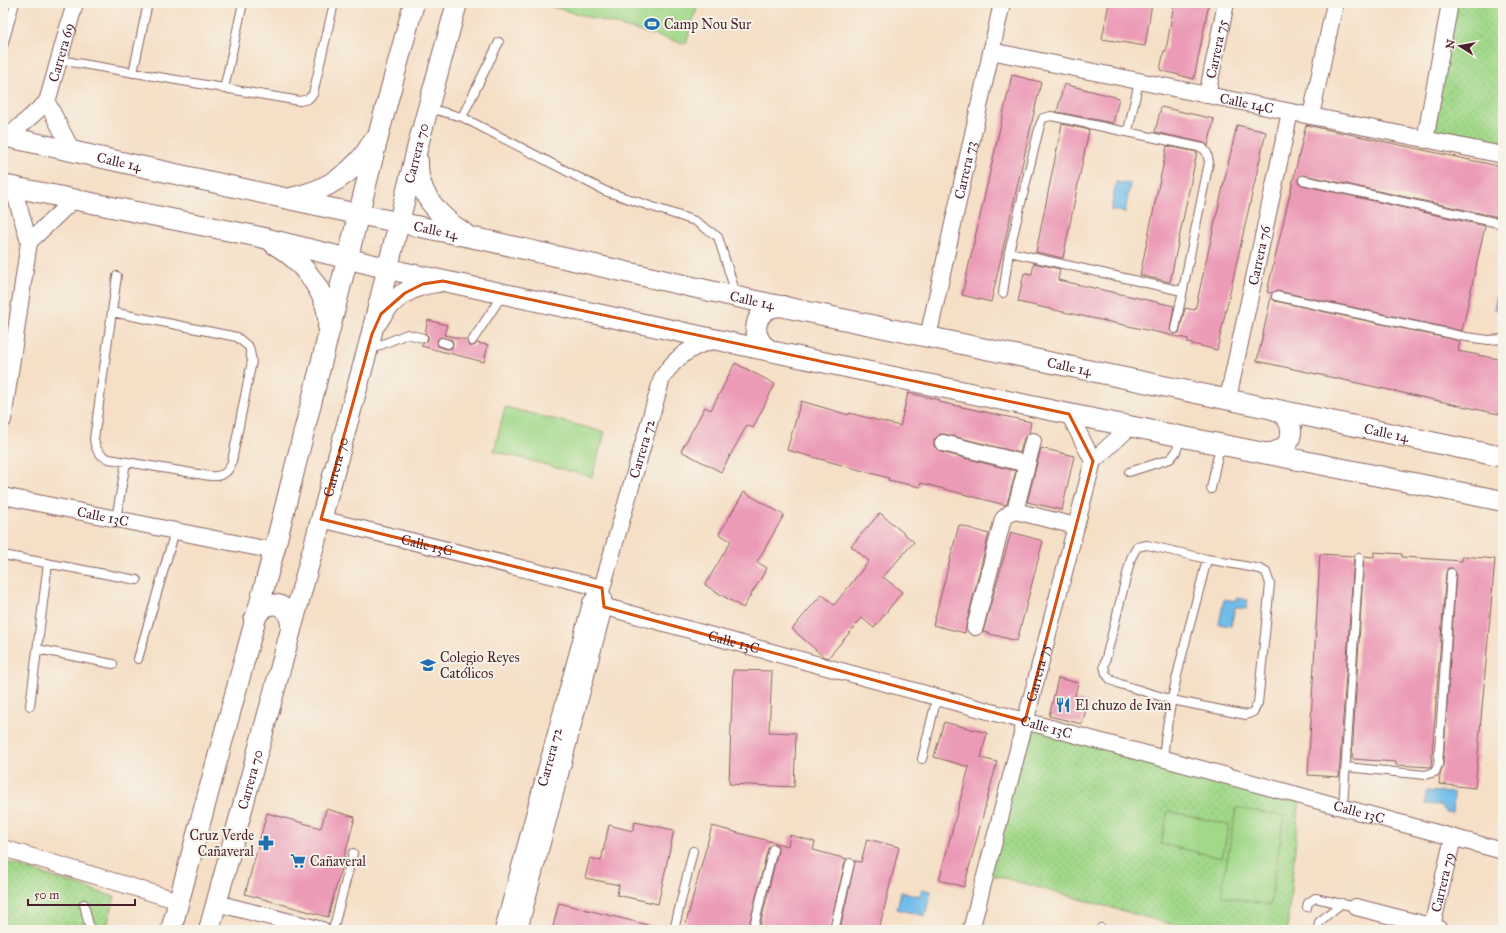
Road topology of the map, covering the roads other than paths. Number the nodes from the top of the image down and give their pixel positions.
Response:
1 (15, 3) edge
2 (75, 3) edge
3 (148, 3) edge
4 (243, 3) edge
5 (334, 3) edge
6 (414, 3) edge
7 (457, 3) edge
8 (1002, 3) edge
9 (1226, 3) edge
10 (1335, 3) edge
11 (1450, 3) edge
12 (499, 42) dead end
13 (3, 46) edge
14 (991, 52) junction
15 (59, 60) junction
16 (133, 73) junction
17 (1139, 81) junction
18 (224, 89) junction
19 (1207, 96) junction
20 (47, 102) junction
21 (428, 108) junction
22 (1290, 112) junction
23 (1311, 116) junction
24 (462, 117) junction
25 (380, 128) junction
26 (1128, 131) junction
27 (6, 137) edge
28 (1425, 140) junction
29 (419, 142) junction
30 (72, 151) junction
31 (1503, 155) edge
32 (1303, 180) dead end
33 (8, 186) edge
34 (289, 199) junction
35 (73, 200) junction
36 (358, 214) junction
37 (399, 223) junction
38 (1503, 224) edge
39 (260, 237) junction
40 (488, 241) junction
41 (29, 242) junction
42 (1009, 252) junction
43 (347, 259) junction
44 (388, 269) junction
45 (116, 276) dead end
46 (443, 281) junction
47 (1182, 290) junction
48 (1003, 293) dead end
49 (503, 294) junction
50 (1276, 296) dead end
51 (737, 297) junction
52 (783, 306) junction
53 (112, 312) junction
54 (1175, 329) dead end
55 (928, 337) junction
56 (423, 338) dead end
57 (327, 339) junction
58 (1503, 339) edge
59 (718, 340) junction
60 (472, 342) dead end
61 (368, 348) junction
62 (772, 351) junction
63 (1228, 398) junction
64 (1273, 408) junction
65 (4, 412) edge
66 (1069, 414) junction
67 (1131, 426) junction
68 (1181, 436) junction
69 (1033, 440) dead end
70 (943, 443) dead end
71 (1220, 444) junction
72 (1263, 452) junction
73 (1503, 457) edge
74 (1093, 461) junction
75 (126, 462) junction
76 (1027, 464) junction
77 (1129, 472) dead end
78 (1211, 489) dead end
79 (3, 496) edge
80 (1503, 501) edge
81 (1015, 511) junction
82 (116, 519) junction
83 (321, 519) junction
84 (1076, 526) junction
85 (175, 531) junction
86 (274, 551) junction
87 (3, 555) edge
88 (1359, 558) dead end
89 (1207, 559) junction
90 (48, 563) junction
91 (1451, 573) dead end
92 (138, 580) dead end
93 (602, 588) junction
94 (598, 605) junction
95 (254, 620) junction
96 (974, 626) dead end
97 (291, 628) junction
98 (37, 649) junction
99 (138, 658) dead end
100 (114, 664) dead end
101 (937, 697) junction
102 (1172, 700) junction
103 (30, 706) dead end
104 (1025, 721) junction
105 (922, 759) dead end
106 (1163, 759) junction
107 (1346, 767) junction
108 (1344, 808) junction
109 (1453, 838) junction
110 (3, 848) edge
111 (773, 849) dead end
112 (693, 851) dead end
113 (1503, 851) edge
114 (353, 853) dead end
115 (850, 863) dead end
116 (179, 901) junction
117 (216, 903) junction
118 (84, 904) dead end
119 (1349, 905) junction
120 (1307, 907) dead end
121 (1436, 928) edge
122 (90, 930) edge
123 (171, 930) edge
124 (208, 930) edge
125 (322, 930) edge
126 (333, 930) edge
127 (503, 930) edge
128 (519, 930) edge
129 (674, 930) edge
130 (753, 930) edge
131 (834, 930) edge
132 (971, 930) edge
133 (1318, 930) edge

1 - 13 lane
2 - 15 street, Carrera 69
3 - 16 lane
4 - 18 lane
5 - 18 lane
6 - 25 street
7 - 21 street, Carrera 70
8 - 14 street, Carrera 73
9 - 19 street, Carrera 75
10 - 23 street
11 - 28 street
12 - 24 lane
14 - 17 street, Calle 14C
14 - 55 street, Carrera 73
15 - 16 lane
15 - 20 street, Carrera 69
16 - 18 lane
17 - 19 street, Calle 14C
17 - 26 lane
19 - 22 street, Calle 14C
20 - 27 street
20 - 30 street
21 - 24 lane
21 - 29 street, Carrera 70
22 - 23 street, Calle 14C
22 - 63 street, Carrera 76
23 - 28 street, Calle 14C
24 - 51 lane
25 - 34 street
25 - 36 street
26 - 42 lane
26 - 47 lane
27 - 30 street, Calle 14
28 - 31 street, Calle 14C
29 - 37 street, Carrera 70
29 - 40 street
30 - 34 street, Calle 14
32 - 38 lane
33 - 35 street
33 - 41 street
34 - 36 street, Calle 14
35 - 39 street
35 - 41 street
36 - 37 street, Calle 14
36 - 43 street
37 - 40 street, Calle 14
37 - 44 street, Carrera 70
39 - 43 street
39 - 57 street
40 - 51 street, Calle 14
41 - 65 street
42 - 47 lane
42 - 48 lane
43 - 44 street
43 - 57 street
44 - 46 street
44 - 61 street, Carrera 70
45 - 53 lane
46 - 49 street
46 - 61 street
47 - 54 lane
49 - 59 street
49 - 60 lane
50 - 58 lane
51 - 52 street, Calle 14
52 - 55 street, Calle 14
52 - 62 street
53 - 75 lane
53 - 75 lane
55 - 63 street, Calle 14
56 - 61 lane
57 - 86 street
59 - 62 street
59 - 93 street, Carrera 72
61 - 83 street, Carrera 70
62 - 66 street
63 - 64 street, Calle 14
64 - 72 street
64 - 73 street, Calle 14
66 - 67 street
66 - 74 street
67 - 68 street
67 - 74 street
68 - 71 street
68 - 77 lane
69 - 76 street
70 - 76 street
71 - 72 street
71 - 78 lane
72 - 80 street
74 - 84 street, Carrera 75
75 - 82 lane
76 - 81 street
79 - 82 street, Calle 13C
81 - 84 street
81 - 96 street
82 - 85 street, Calle 13C
83 - 93 street, Calle 13C
83 - 97 street, Carrera 70
84 - 104 street, Carrera 75
85 - 86 street, Calle 13C
85 - 99 lane
86 - 95 street
87 - 90 lane
88 - 107 lane
89 - 102 lane
89 - 102 lane
89 - 102 lane
90 - 92 lane
90 - 98 lane
91 - 107 lane
93 - 94 street, Carrera 72
94 - 101 street, Calle 13C
94 - 127 street, Carrera 72
94 - 128 street, Carrera 72
95 - 97 street
95 - 116 street
97 - 117 street, Carrera 70
98 - 100 lane
98 - 103 lane
101 - 104 street, Calle 13C
101 - 105 lane
102 - 106 lane
104 - 106 street, Calle 13C
104 - 132 street, Carrera 75
106 - 108 street, Calle 13C
107 - 108 lane
108 - 109 street, Calle 13C
109 - 113 street, Calle 13C
109 - 121 street, Carrera 79
110 - 116 street
111 - 130 lane
112 - 129 lane
114 - 126 lane
115 - 131 lane
116 - 123 street
117 - 124 street, Carrera 70
117 - 125 street
118 - 122 lane
119 - 120 lane
119 - 121 street
119 - 133 lane

